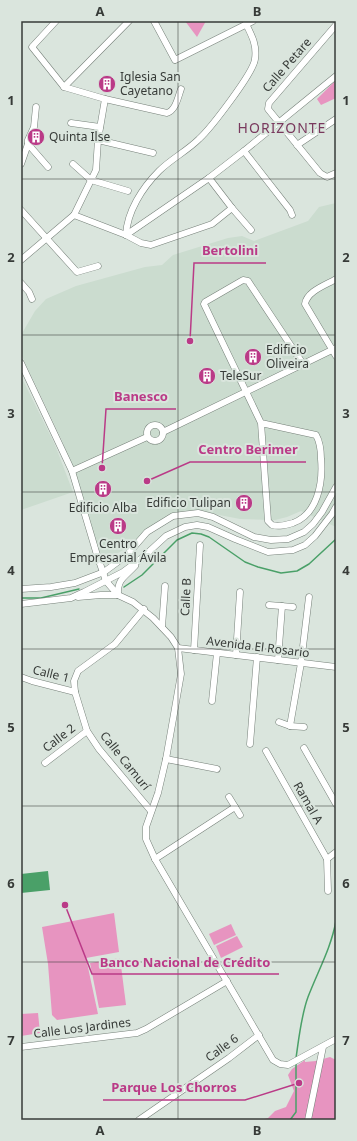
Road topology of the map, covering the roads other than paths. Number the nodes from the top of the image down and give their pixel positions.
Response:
1 (56, 21) edge
2 (129, 21) edge
3 (154, 21) edge
4 (253, 21) edge
5 (246, 24) junction
6 (336, 25) edge
7 (336, 76) edge
8 (64, 87) junction
9 (181, 89) dead end
10 (105, 99) junction
11 (36, 107) dead end
12 (336, 119) edge
13 (279, 122) junction
14 (71, 123) dead end
15 (100, 126) junction
16 (98, 140) junction
17 (28, 144) junction
18 (297, 145) junction
19 (244, 151) junction
20 (154, 153) dead end
21 (21, 164) edge
22 (72, 164) dead end
23 (48, 166) dead end
24 (336, 173) edge
25 (209, 178) junction
26 (91, 180) junction
27 (128, 191) dead end
28 (232, 208) junction
29 (21, 210) edge
30 (74, 215) junction
31 (292, 215) dead end
32 (251, 230) dead end
33 (126, 235) junction
34 (46, 238) junction
35 (21, 260) edge
36 (98, 266) dead end
37 (336, 279) edge
38 (21, 283) edge
39 (32, 300) dead end
40 (334, 348) edge
41 (336, 356) edge
42 (21, 364) edge
43 (302, 364) junction
44 (247, 391) junction
45 (261, 423) junction
46 (163, 432) junction
47 (147, 437) junction
48 (72, 472) junction
49 (336, 487) edge
50 (336, 506) edge
51 (200, 546) dead end
52 (97, 555) junction
53 (127, 555) junction
54 (142, 558) junction
55 (104, 572) junction
56 (106, 581) junction
57 (165, 586) dead end
58 (21, 588) edge
59 (240, 592) dead end
60 (118, 595) junction
61 (309, 597) dead end
62 (71, 598) junction
63 (21, 604) edge
64 (269, 605) dead end
65 (282, 606) junction
66 (293, 607) dead end
67 (144, 609) junction
68 (162, 627) junction
69 (178, 648) junction
70 (194, 650) junction
71 (217, 653) junction
72 (236, 655) junction
73 (257, 658) junction
74 (278, 660) junction
75 (301, 663) junction
76 (336, 667) edge
77 (21, 677) edge
78 (75, 692) junction
79 (212, 701) dead end
80 (279, 722) dead end
81 (290, 726) junction
82 (304, 727) dead end
83 (87, 731) junction
84 (250, 744) dead end
85 (304, 748) dead end
86 (266, 751) dead end
87 (166, 758) junction
88 (45, 763) dead end
89 (217, 769) dead end
90 (229, 797) dead end
91 (336, 804) edge
92 (235, 807) junction
93 (151, 811) junction
94 (240, 815) dead end
95 (336, 852) edge
96 (155, 859) junction
97 (327, 859) junction
98 (328, 891) dead end
99 (227, 981) junction
100 (259, 1035) junction
101 (336, 1035) edge
102 (333, 1041) edge
103 (323, 1046) junction
104 (21, 1047) edge
105 (139, 1120) edge
106 (308, 1120) edge

1 - 8 street
2 - 8 street
3 - 5 street
4 - 5 street
5 - 33 street
6 - 13 street, Calle Petare
7 - 13 street
8 - 10 street
9 - 10 street
10 - 15 street
11 - 17 street
12 - 18 street
13 - 18 street, Calle Petare
13 - 19 street
14 - 15 street
15 - 16 street
16 - 20 street
16 - 26 street
17 - 21 street
17 - 23 street
18 - 24 street, Calle Petare
19 - 25 street
19 - 31 street
22 - 26 street
25 - 28 street
25 - 33 street
26 - 27 street
26 - 30 street
28 - 32 street
28 - 33 street
29 - 34 street
30 - 33 street
30 - 34 street
34 - 35 street
34 - 36 street
37 - 40 street
38 - 39 street
40 - 41 street
40 - 43 street
42 - 48 street
43 - 44 street
43 - 44 street
44 - 45 street
44 - 46 street
45 - 45 street
46 - 47 street
46 - 47 street
47 - 48 street
48 - 52 street
49 - 53 street
50 - 54 street
51 - 70 street, Calle B
52 - 53 street
52 - 55 street
53 - 55 street
54 - 56 street
54 - 60 street
55 - 56 street
55 - 58 street
56 - 60 street
56 - 62 street
57 - 68 street
59 - 72 street
60 - 62 street
60 - 67 street
61 - 75 street
62 - 63 street
64 - 65 street
65 - 66 street
65 - 74 street
67 - 68 street
67 - 78 street, Calle Camurí
68 - 69 street
69 - 70 street, Avenida El Rosario
69 - 87 street
70 - 71 street, Avenida El Rosario
71 - 72 street, Avenida El Rosario
71 - 79 street
72 - 73 street, Avenida El Rosario
73 - 74 street, Avenida El Rosario
73 - 84 street
74 - 75 street, Avenida El Rosario
75 - 76 street, Avenida El Rosario
75 - 81 street
77 - 78 street, Calle 1
78 - 83 street, Calle Camurí
80 - 81 street
81 - 82 street
83 - 88 street, Calle 2
83 - 93 street, Calle Camurí
85 - 91 street
86 - 97 street, Ramal A
87 - 89 street
87 - 93 street
90 - 92 street
92 - 94 street
92 - 96 street
93 - 96 street
95 - 97 street
96 - 99 street
97 - 98 street, Ramal A
99 - 100 street
99 - 104 street, Calle Los Jardines
100 - 103 street
100 - 105 street, Calle 6
101 - 102 street
102 - 103 street
103 - 106 street

